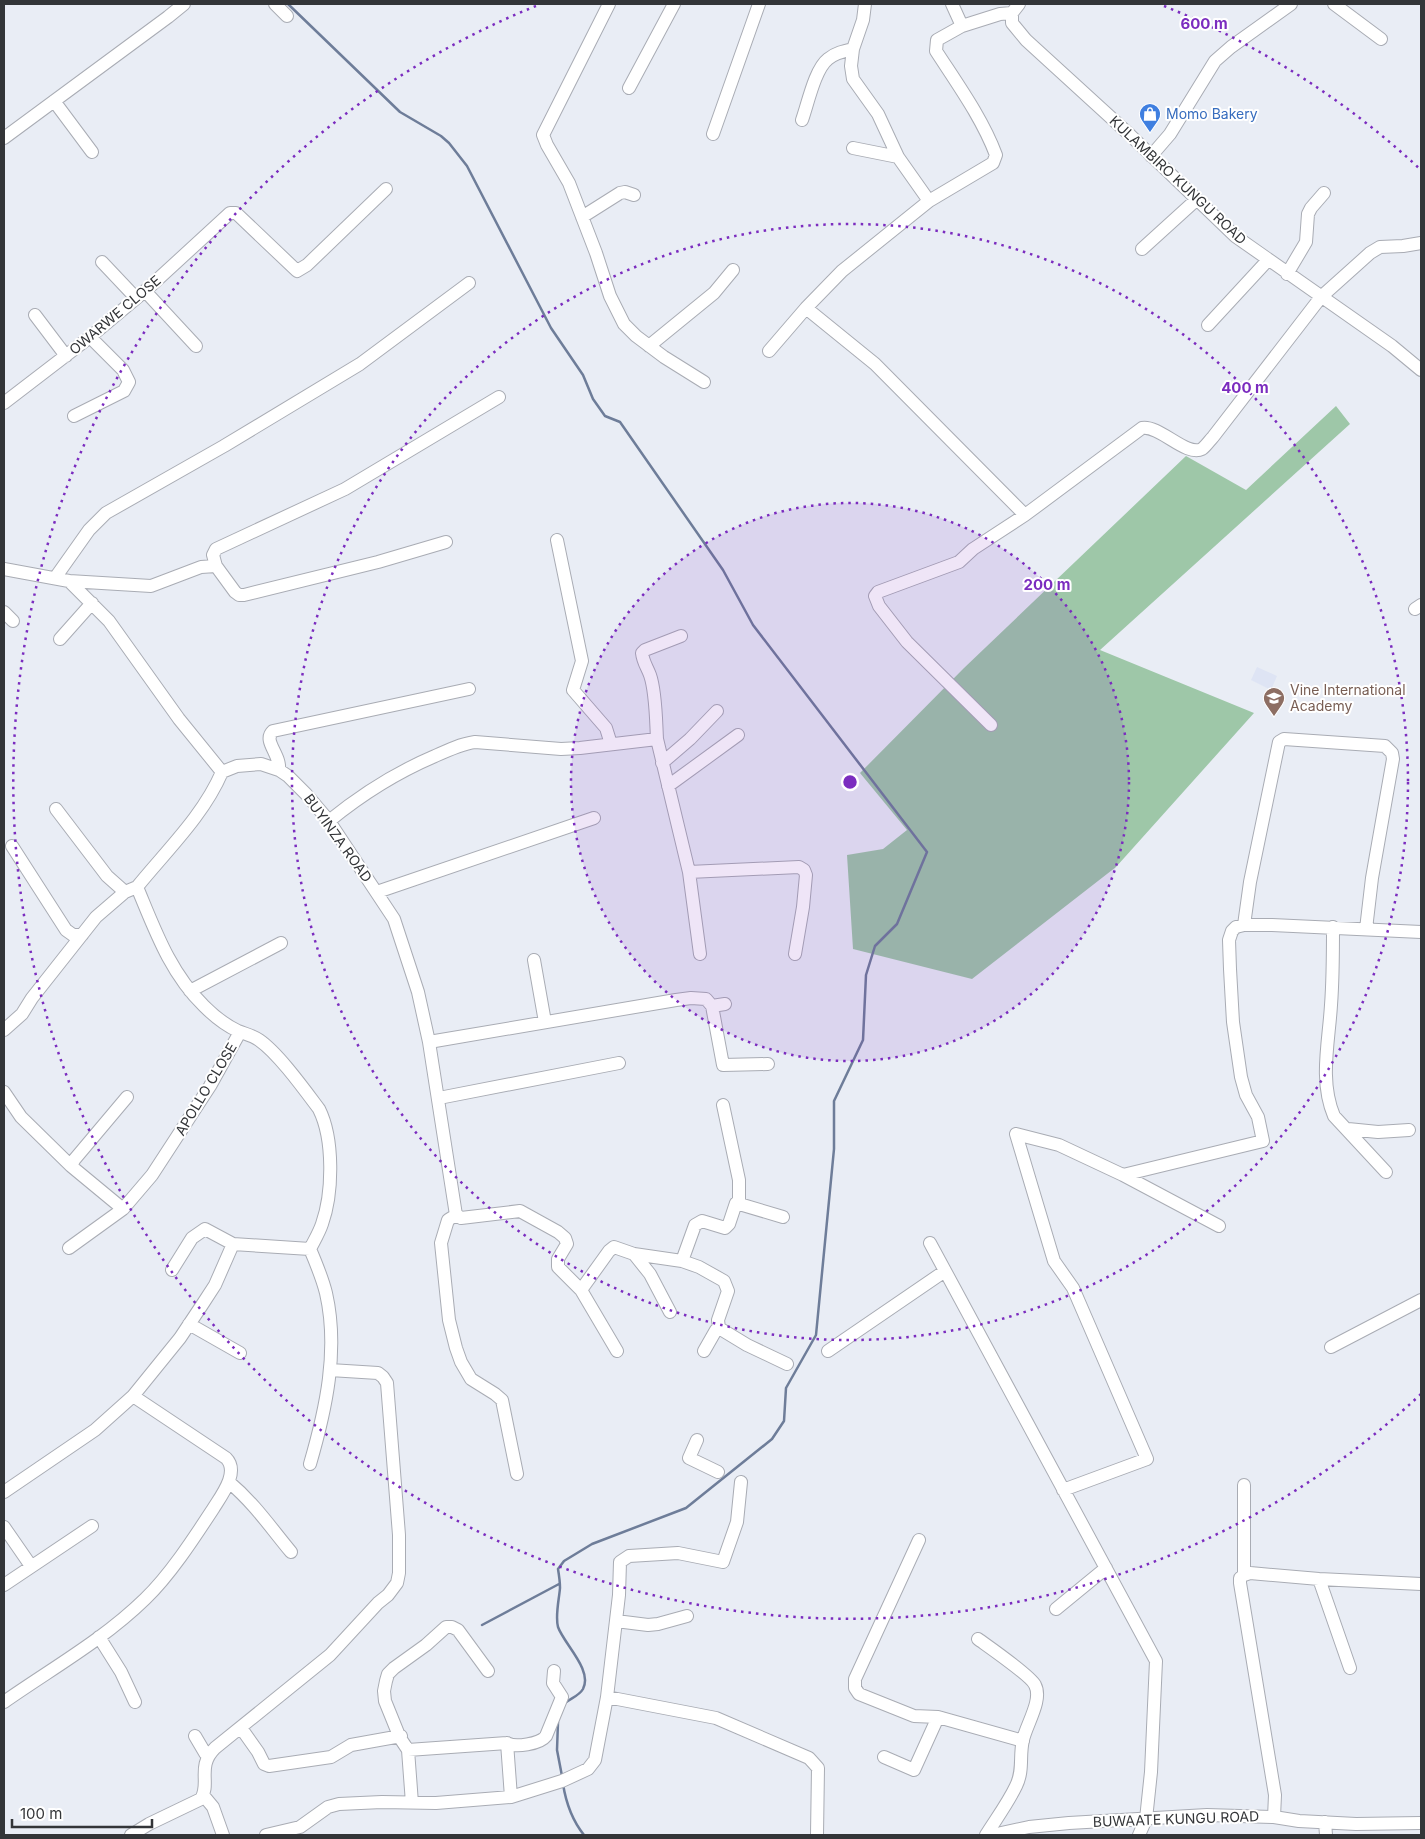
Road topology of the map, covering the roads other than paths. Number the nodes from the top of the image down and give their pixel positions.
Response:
1 (184, 4) edge
2 (275, 4) edge
3 (609, 4) edge
4 (674, 4) edge
5 (759, 4) edge
6 (865, 4) edge
7 (952, 4) edge
8 (1291, 4) edge
9 (1334, 4) edge
10 (1015, 8) edge
11 (287, 16) dead end
12 (962, 26) junction
13 (1382, 39) dead end
14 (853, 49) junction
15 (629, 88) dead end
16 (54, 101) junction
17 (802, 120) dead end
18 (713, 134) dead end
19 (4, 138) edge
20 (852, 148) dead end
21 (92, 152) dead end
22 (1151, 156) junction
23 (898, 157) junction
24 (386, 190) dead end
25 (1324, 193) dead end
26 (634, 195) dead end
27 (1196, 200) junction
28 (928, 201) junction
29 (582, 217) junction
30 (1421, 243) edge
31 (1142, 248) dead end
32 (1268, 260) junction
33 (102, 262) dead end
34 (733, 270) dead end
35 (1287, 274) junction
36 (469, 283) dead end
37 (140, 295) junction
38 (1322, 297) junction
39 (806, 308) junction
40 (35, 315) dead end
41 (1208, 324) dead end
42 (90, 337) junction
43 (196, 346) dead end
44 (649, 346) junction
45 (769, 351) dead end
46 (66, 356) junction
47 (1421, 370) edge
48 (704, 382) dead end
49 (499, 396) dead end
50 (4, 403) edge
51 (74, 416) dead end
52 (1025, 515) junction
53 (557, 540) dead end
54 (446, 542) dead end
55 (216, 566) junction
56 (4, 569) edge
57 (55, 578) junction
58 (70, 581) junction
59 (92, 603) junction
60 (4, 612) edge
61 (13, 622) dead end
62 (682, 636) dead end
63 (60, 639) dead end
64 (469, 689) dead end
65 (717, 711) dead end
66 (991, 725) dead end
67 (738, 735) dead end
68 (610, 744) junction
69 (659, 751) junction
70 (279, 770) junction
71 (222, 772) junction
72 (668, 786) junction
73 (56, 810) dead end
74 (594, 818) dead end
75 (329, 821) junction
76 (12, 846) dead end
77 (689, 872) junction
78 (131, 889) junction
79 (377, 892) junction
80 (1244, 925) junction
81 (1333, 927) junction
82 (1366, 929) junction
83 (1421, 932) edge
84 (82, 935) junction
85 (281, 943) dead end
86 (700, 954) dead end
87 (795, 954) dead end
88 (534, 960) dead end
89 (190, 991) junction
90 (725, 1004) dead end
91 (712, 1006) junction
92 (545, 1022) junction
93 (4, 1030) edge
94 (240, 1032) junction
95 (429, 1042) junction
96 (619, 1063) dead end
97 (768, 1064) dead end
98 (4, 1092) edge
99 (127, 1097) dead end
100 (438, 1098) junction
101 (723, 1105) dead end
102 (1348, 1129) junction
103 (1409, 1130) dead end
104 (71, 1166) junction
105 (1386, 1172) dead end
106 (1123, 1175) junction
107 (739, 1203) junction
108 (123, 1208) junction
109 (456, 1215) junction
110 (783, 1217) dead end
111 (1219, 1226) dead end
112 (930, 1243) dead end
113 (233, 1244) junction
114 (69, 1248) dead end
115 (310, 1249) junction
116 (634, 1254) junction
117 (682, 1261) junction
118 (172, 1270) dead end
119 (945, 1271) junction
120 (581, 1290) junction
121 (1421, 1300) edge
122 (670, 1312) dead end
123 (189, 1324) junction
124 (722, 1330) junction
125 (1331, 1347) dead end
126 (617, 1351) dead end
127 (704, 1351) dead end
128 (828, 1351) dead end
129 (240, 1353) dead end
130 (787, 1364) dead end
131 (330, 1370) junction
132 (133, 1396) junction
133 (697, 1440) dead end
134 (310, 1464) dead end
135 (718, 1472) dead end
136 (517, 1474) dead end
137 (741, 1482) dead end
138 (230, 1483) junction
139 (1244, 1486) dead end
140 (1063, 1490) junction
141 (4, 1492) edge
142 (92, 1526) dead end
143 (4, 1527) edge
144 (919, 1540) dead end
145 (290, 1552) dead end
146 (31, 1566) junction
147 (1106, 1568) junction
148 (1244, 1575) junction
149 (1319, 1579) junction
150 (1421, 1584) edge
151 (4, 1585) edge
152 (1056, 1610) dead end
153 (687, 1616) dead end
154 (616, 1621) junction
155 (99, 1637) junction
156 (978, 1639) dead end
157 (1350, 1668) dead end
158 (488, 1671) dead end
159 (554, 1671) dead end
160 (607, 1697) junction
161 (4, 1702) edge
162 (135, 1702) dead end
163 (938, 1717) junction
164 (241, 1728) junction
165 (195, 1736) dead end
166 (401, 1736) junction
167 (1023, 1741) junction
168 (507, 1743) junction
169 (408, 1750) junction
170 (207, 1755) junction
171 (884, 1757) dead end
172 (203, 1795) junction
173 (511, 1797) junction
174 (412, 1803) junction
175 (1274, 1817) junction
176 (1146, 1819) junction
177 (1421, 1823) edge
178 (1326, 1829) edge
179 (1398, 1830) edge
180 (305, 1831) edge
181 (131, 1835) edge
182 (223, 1835) edge
183 (266, 1835) edge
184 (817, 1835) edge
185 (986, 1835) edge
186 (992, 1835) edge
187 (1139, 1835) edge

1 - 16 street
2 - 11 street
3 - 29 street
4 - 15 street
5 - 18 street
6 - 14 street
7 - 12 street
8 - 22 street
9 - 13 street
10 - 12 street
10 - 22 street, KULAMBIRO KUNGU ROAD
12 - 28 street
14 - 17 street
14 - 23 street
16 - 19 street
16 - 21 street
20 - 23 street
22 - 27 street, KULAMBIRO KUNGU ROAD
23 - 28 street
24 - 37 street, OWARWE CLOSE
25 - 35 street
26 - 29 street
27 - 31 street
27 - 32 street, KULAMBIRO KUNGU ROAD
28 - 39 street
29 - 44 street
30 - 38 street
32 - 35 street, KULAMBIRO KUNGU ROAD
32 - 41 street
33 - 37 street
34 - 44 street
35 - 38 street, KULAMBIRO KUNGU ROAD
36 - 57 street
37 - 42 street, OWARWE CLOSE
37 - 43 street
38 - 47 street, KULAMBIRO KUNGU ROAD
38 - 52 street
39 - 45 street
39 - 52 street
40 - 46 street
42 - 46 street, OWARWE CLOSE
42 - 51 street
44 - 48 street
46 - 50 street, OWARWE CLOSE
49 - 55 street
52 - 66 street
53 - 68 street
54 - 55 street
55 - 58 street
56 - 57 street
57 - 58 street
58 - 59 street
59 - 63 street
59 - 71 street
60 - 61 street
62 - 69 street
64 - 70 street
65 - 69 street
67 - 72 street
68 - 69 street
68 - 75 street
69 - 72 street
70 - 71 street, BUYINZA ROAD
70 - 75 street, BUYINZA ROAD
71 - 78 street
72 - 77 street
73 - 78 street
74 - 79 street
75 - 79 street, BUYINZA ROAD
76 - 84 street
77 - 86 street
77 - 87 street
78 - 84 street
78 - 89 street, APOLLO CLOSE
79 - 95 street, BUYINZA ROAD
80 - 81 street
80 - 82 street
80 - 106 street
81 - 82 street
81 - 102 street
82 - 83 street
84 - 93 street
85 - 89 street
88 - 92 street
89 - 94 street, APOLLO CLOSE
90 - 91 street
91 - 92 street
91 - 97 street
92 - 95 street
94 - 108 street, APOLLO CLOSE
94 - 115 street
95 - 100 street, BUYINZA ROAD
96 - 100 street
98 - 104 street
99 - 104 street
100 - 109 street, BUYINZA ROAD
101 - 107 street
102 - 103 street
102 - 105 street
104 - 108 street
106 - 111 street
106 - 140 street
107 - 110 street
107 - 117 street
108 - 114 street, APOLLO CLOSE
109 - 120 street
109 - 136 street
112 - 119 street
113 - 115 street
113 - 118 street
113 - 123 street
115 - 131 street
116 - 117 street
116 - 120 street
116 - 122 street
117 - 124 street
119 - 128 street
119 - 140 street
120 - 126 street
121 - 125 street
123 - 129 street
123 - 132 street
124 - 127 street
124 - 130 street
131 - 134 street
131 - 164 street
132 - 138 street
132 - 141 street
133 - 135 street
137 - 154 street
138 - 145 street
138 - 155 street
139 - 148 street
140 - 147 street
142 - 146 street
143 - 146 street
144 - 163 street
146 - 151 street
147 - 152 street
147 - 176 street
148 - 149 street
148 - 175 street
149 - 150 street
149 - 157 street
153 - 154 street
154 - 160 street
155 - 161 street
155 - 162 street
156 - 167 street
158 - 166 street
159 - 168 street
160 - 173 street
160 - 184 street
163 - 167 street
163 - 171 street
164 - 166 street
164 - 170 street
165 - 170 street
166 - 169 street
167 - 185 street
168 - 169 street
168 - 173 street
169 - 174 street
170 - 172 street
172 - 181 street
172 - 182 street
173 - 174 street
174 - 180 street
175 - 176 street, BUWAATE KUNGU ROAD
175 - 178 street, BUWAATE KUNGU ROAD
176 - 186 street, BUWAATE KUNGU ROAD
176 - 187 street
177 - 179 street, BUWAATE KUNGU ROAD
178 - 179 street, BUWAATE KUNGU ROAD
180 - 183 street

